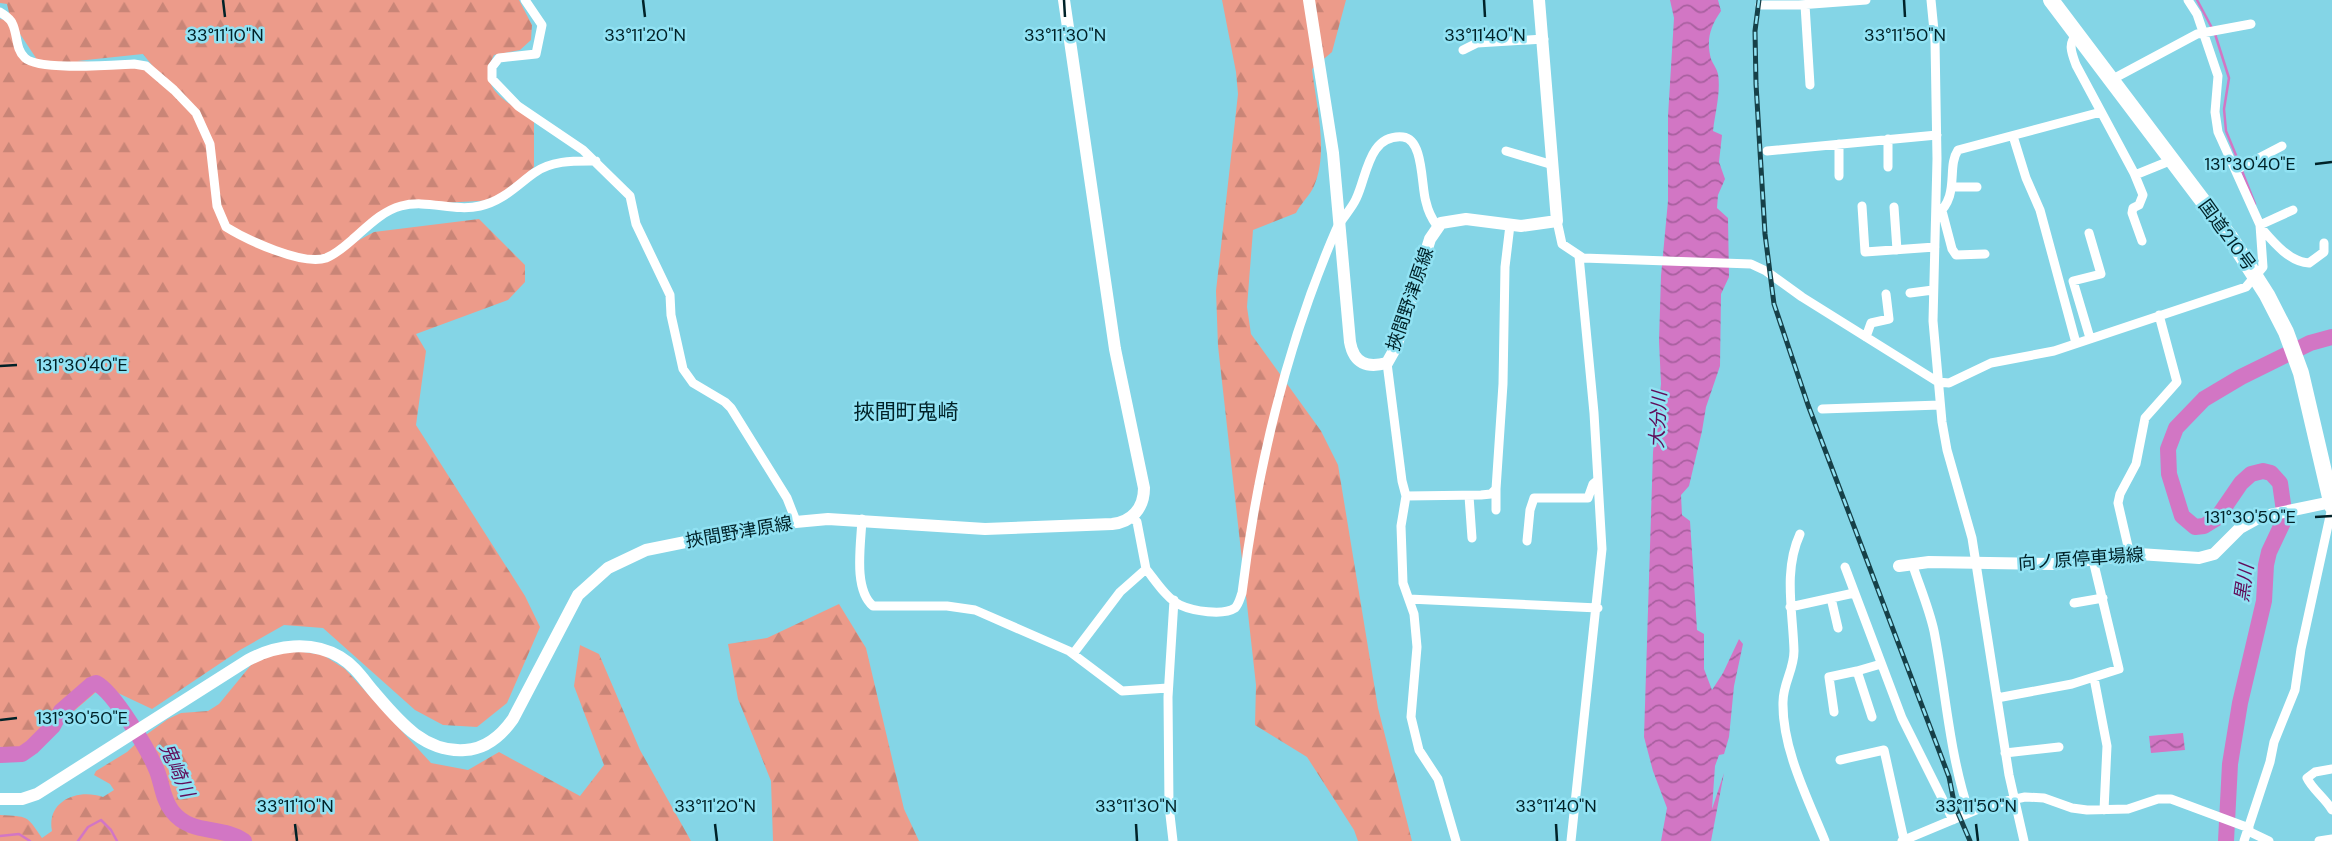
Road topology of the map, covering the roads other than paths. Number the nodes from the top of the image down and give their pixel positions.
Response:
1 (525, 0) edge
2 (1064, 0) edge
3 (1309, 0) edge
4 (1539, 0) edge
5 (1866, 0) edge
6 (1931, 0) edge
7 (2051, 0) edge
8 (2188, 0) edge
9 (1760, 5) dead end
10 (1805, 5) junction
11 (0, 12) edge
12 (2251, 24) dead end
13 (2203, 33) junction
14 (2077, 35) junction
15 (1544, 39) junction
16 (1463, 50) dead end
17 (2111, 80) junction
18 (1810, 85) dead end
19 (2101, 112) junction
20 (1937, 135) junction
21 (2013, 136) junction
22 (1888, 139) junction
23 (1839, 144) junction
24 (2282, 146) dead end
25 (1506, 151) dead end
26 (1767, 151) dead end
27 (2172, 160) junction
28 (596, 161) junction
29 (1553, 165) junction
30 (1888, 167) dead end
31 (2236, 170) junction
32 (2135, 175) junction
33 (1839, 176) dead end
34 (1952, 187) junction
35 (1978, 187) dead end
36 (1862, 206) dead end
37 (1894, 207) dead end
38 (2293, 210) dead end
39 (1939, 213) junction
40 (1557, 221) junction
41 (1510, 225) junction
42 (1437, 226) junction
43 (2260, 226) junction
44 (1338, 227) junction
45 (2089, 233) dead end
46 (2141, 242) dead end
47 (2324, 243) dead end
48 (1935, 247) junction
49 (1897, 250) junction
50 (1984, 254) dead end
51 (1579, 256) junction
52 (1933, 289) junction
53 (1910, 293) dead end
54 (1886, 294) dead end
55 (2159, 315) junction
56 (1866, 337) junction
57 (2090, 338) junction
58 (2076, 343) junction
59 (1387, 363) junction
60 (1938, 382) junction
61 (1940, 405) junction
62 (1822, 409) dead end
63 (1598, 481) junction
64 (1496, 489) junction
65 (1406, 496) junction
66 (1469, 496) junction
67 (2332, 505) edge
68 (1496, 510) dead end
69 (1132, 517) junction
70 (862, 519) junction
71 (796, 522) junction
72 (1800, 534) dead end
73 (1472, 538) dead end
74 (1527, 541) dead end
75 (2130, 555) junction
76 (2093, 560) junction
77 (1976, 564) junction
78 (1906, 565) joint
79 (1845, 567) dead end
80 (1146, 569) junction
81 (1854, 593) junction
82 (1831, 598) junction
83 (2102, 598) junction
84 (1409, 599) junction
85 (1174, 600) junction
86 (2074, 603) dead end
87 (1790, 607) junction
88 (1598, 608) junction
89 (1838, 628) dead end
90 (1073, 654) junction
91 (1881, 664) junction
92 (1857, 671) junction
93 (2094, 678) junction
94 (1168, 688) junction
95 (1997, 698) junction
96 (1833, 712) dead end
97 (1872, 717) dead end
98 (2059, 747) dead end
99 (2005, 753) junction
100 (1840, 760) dead end
101 (2332, 769) edge
102 (2014, 798) junction
103 (0, 799) edge
104 (2104, 810) junction
105 (2332, 810) edge
106 (1969, 812) junction
107 (1953, 820) junction
108 (2247, 832) edge
109 (2332, 839) edge
110 (1173, 841) edge
111 (1456, 841) edge
112 (1571, 841) edge
113 (1825, 841) edge
114 (1903, 841) edge
115 (2024, 841) edge
116 (2269, 841) edge
117 (2319, 841) edge

1 - 28 street
2 - 69 main road
3 - 44 main road, 挾間野津原線
4 - 15 main road
5 - 10 street
6 - 20 street
7 - 14 highway, 国道210号
8 - 13 street
9 - 10 street
10 - 18 street
11 - 28 street
12 - 13 street
13 - 17 street
13 - 31 street
14 - 17 highway, 国道210号
14 - 19 street
15 - 16 street
15 - 29 main road
17 - 27 highway, 国道210号
19 - 21 street
19 - 32 street
20 - 22 street
20 - 39 street
21 - 34 street
21 - 58 street
22 - 23 street
22 - 30 street
23 - 26 street
23 - 33 street
24 - 31 street
25 - 29 street
27 - 32 street
27 - 67 highway, 国道210号
28 - 71 street
29 - 40 main road
31 - 43 street
32 - 46 street
34 - 35 street
34 - 39 street
36 - 49 street
37 - 49 street
38 - 43 street
39 - 48 street
39 - 50 street
40 - 41 main road, 挾間野津原線
40 - 51 street
41 - 42 main road, 挾間野津原線
41 - 64 street
42 - 44 street
42 - 59 main road, 挾間野津原線
43 - 47 street
43 - 55 street
44 - 59 main road, 挾間野津原線
44 - 85 street
45 - 57 street
48 - 49 street
48 - 52 street
51 - 56 street
51 - 63 street
52 - 53 street
52 - 60 street
54 - 56 street
55 - 57 street
55 - 75 street
56 - 60 street
57 - 58 street
58 - 60 street
59 - 65 street
60 - 61 street
61 - 62 street
61 - 77 street
63 - 74 street
63 - 88 street
64 - 66 street
64 - 68 street
65 - 66 street
65 - 84 street
66 - 73 street
67 - 75 main road, 向ノ原停車場線
67 - 108 street
69 - 70 main road, 挾間野津原線
69 - 80 street
70 - 71 main road, 挾間野津原線
70 - 90 street
71 - 103 main road, 挾間野津原線
72 - 87 street
75 - 76 main road, 向ノ原停車場線
76 - 77 main road, 向ノ原停車場線
76 - 83 street
77 - 78 main road, 向ノ原停車場線
77 - 95 street
78 - 106 street
79 - 81 street
80 - 85 street
80 - 90 street
81 - 82 street
81 - 91 street
82 - 87 street
82 - 89 street
83 - 86 street
83 - 93 street
84 - 88 street
84 - 111 street
85 - 94 street
87 - 113 street
88 - 112 street
90 - 94 street
91 - 92 street
91 - 107 street
92 - 96 street
92 - 97 street
93 - 95 street
93 - 104 street
94 - 110 street
95 - 99 street
98 - 99 street
99 - 102 street
100 - 114 street
101 - 105 street
102 - 104 street
102 - 106 street
102 - 115 street
104 - 108 street
106 - 107 street
107 - 114 street
108 - 116 street
109 - 117 street

